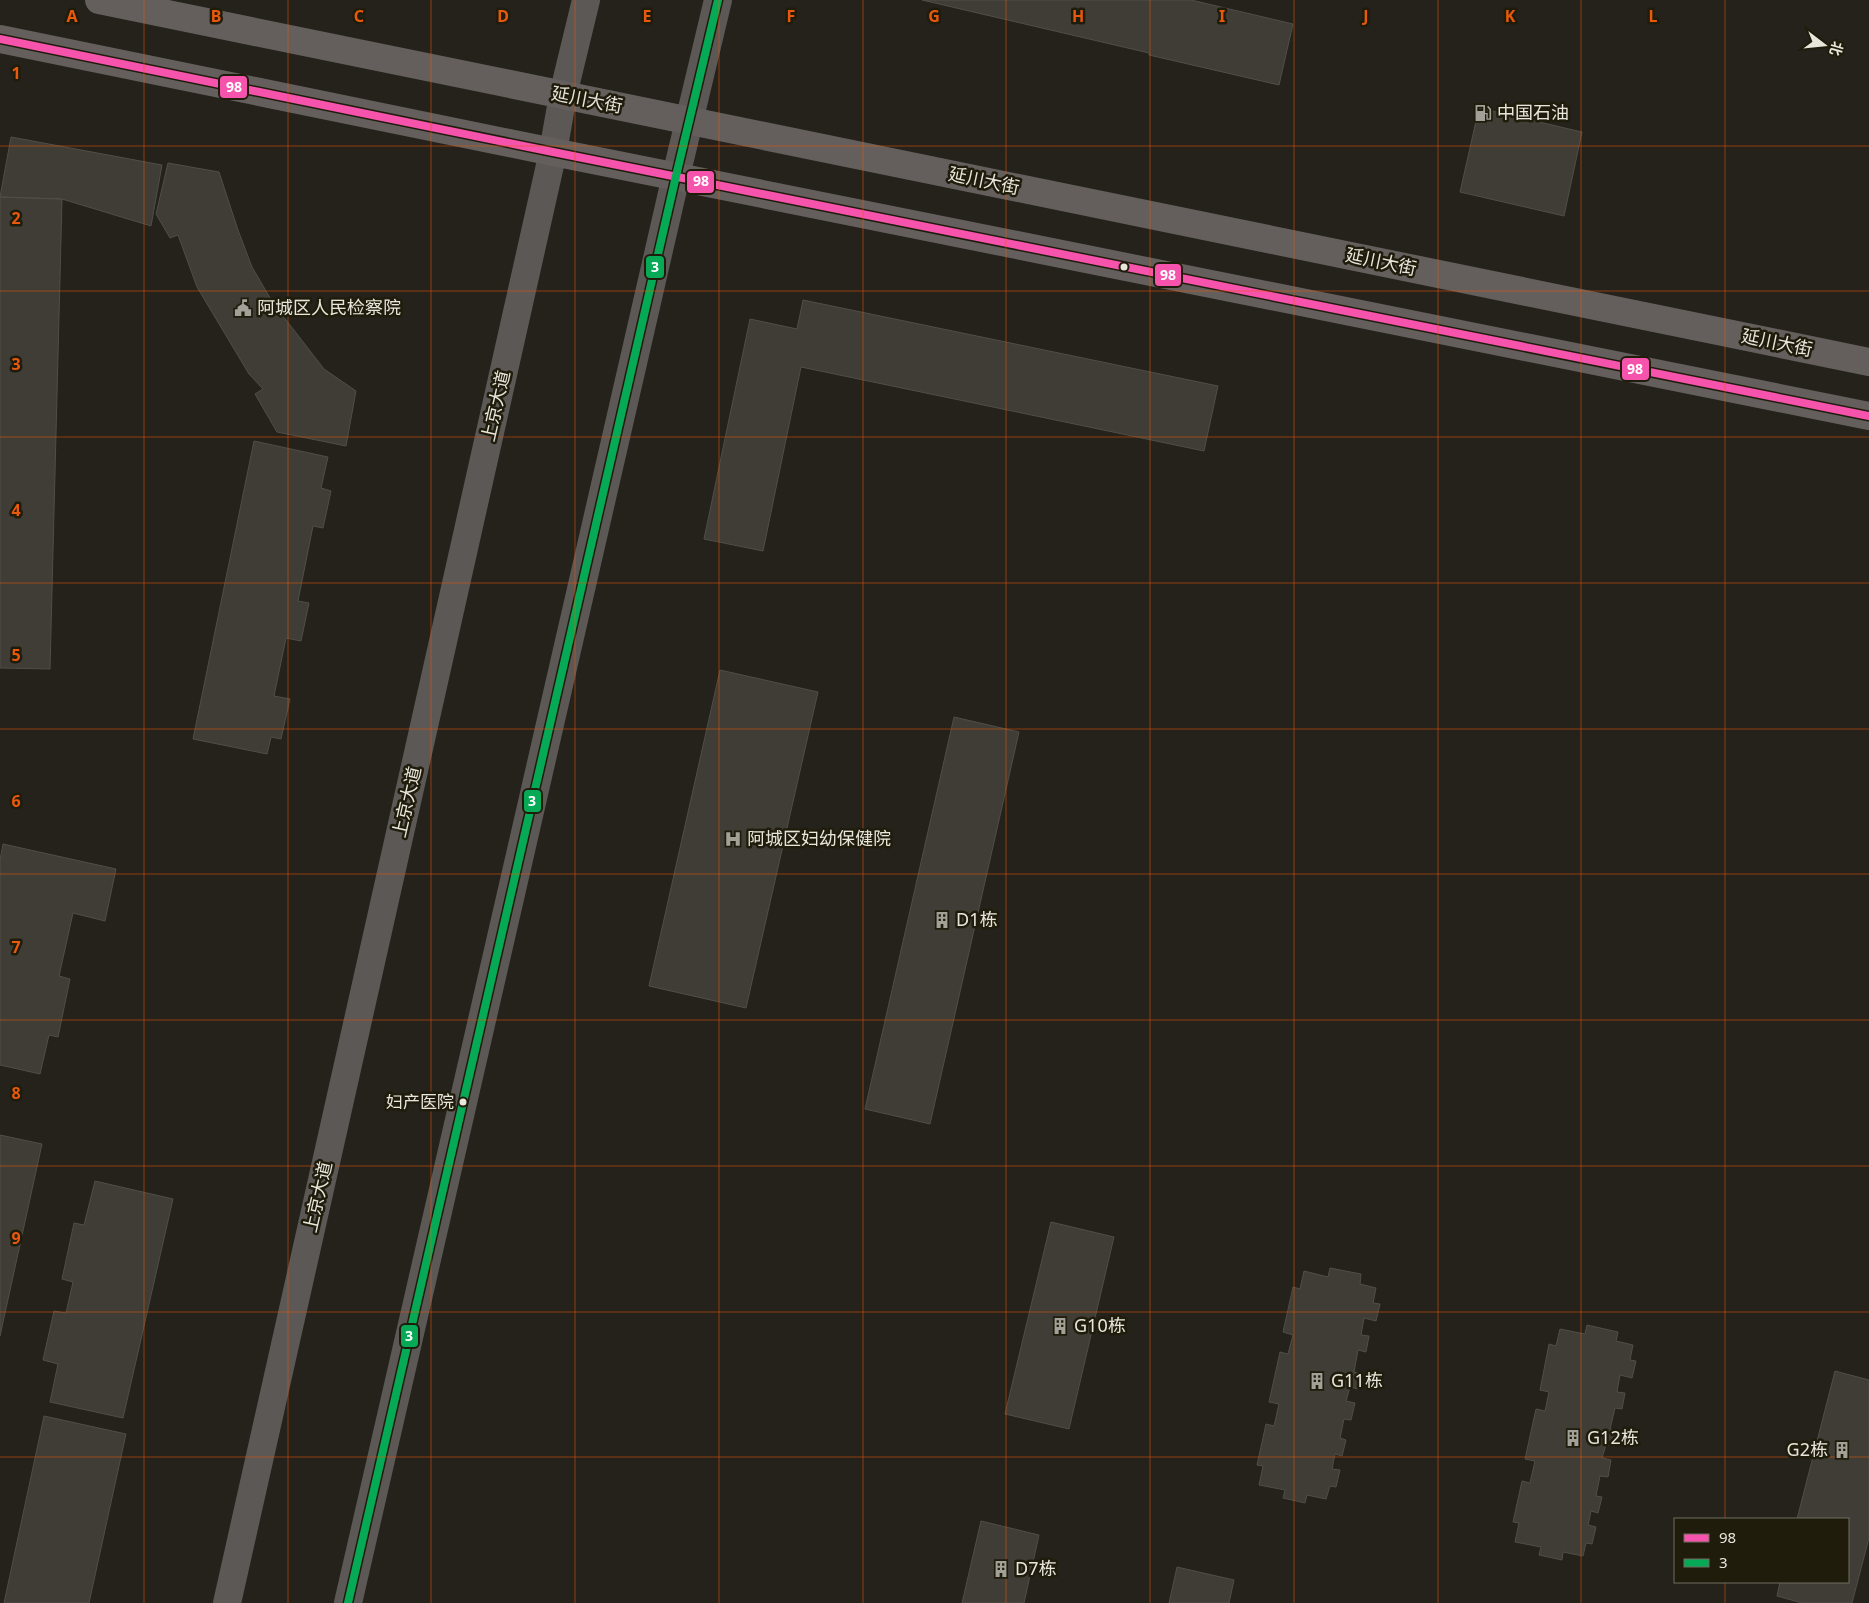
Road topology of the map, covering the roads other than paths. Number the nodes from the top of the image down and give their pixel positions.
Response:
1 (98, 0) edge
2 (586, 0) edge
3 (718, 0) edge
4 (0, 38) edge
5 (563, 95) junction
6 (689, 121) junction
7 (553, 152) junction
8 (676, 176) junction
9 (1869, 362) edge
10 (1869, 416) edge
11 (227, 1603) edge
12 (348, 1603) edge

1 - 5 main road, 延川大街
2 - 5 main road, 上京大道
3 - 6 main road
4 - 7 main road
5 - 6 main road, 延川大街
5 - 7 main road, 上京大道
6 - 8 main road
6 - 9 main road, 延川大街
7 - 8 main road
7 - 11 main road, 上京大道
8 - 10 main road
8 - 12 main road

